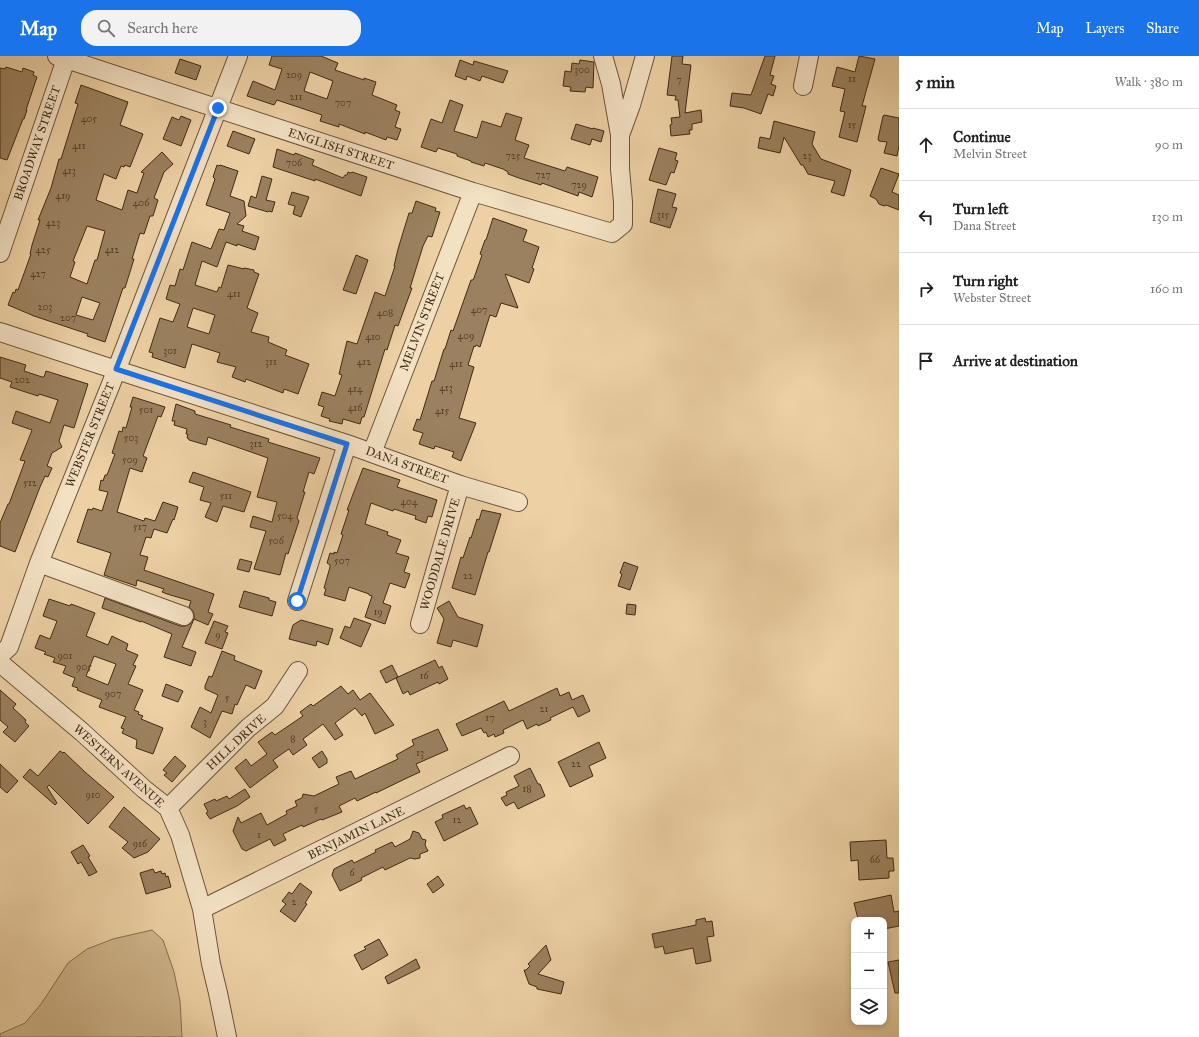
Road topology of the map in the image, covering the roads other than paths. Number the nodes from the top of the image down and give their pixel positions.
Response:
1 (238, 56) edge
2 (603, 56) edge
3 (645, 56) edge
4 (809, 56) edge
5 (63, 57) edge
6 (803, 86) dead end
7 (218, 108) junction
8 (620, 135) junction
9 (473, 192) junction
10 (0, 253) edge
11 (0, 332) edge
12 (116, 369) junction
13 (347, 444) junction
14 (372, 453) junction
15 (460, 485) junction
16 (518, 502) dead end
17 (39, 564) junction
18 (297, 601) dead end
19 (184, 616) dead end
20 (420, 624) dead end
21 (0, 655) edge
22 (0, 663) edge
23 (298, 671) dead end
24 (510, 756) dead end
25 (168, 808) junction
26 (202, 909) junction
27 (227, 1037) edge

1 - 7 street, WEBSTER STREET
2 - 8 street
3 - 8 street
4 - 6 street
5 - 7 street, ENGLISH STREET
5 - 10 street, BROADWAY STREET
7 - 9 street, ENGLISH STREET
7 - 12 street, WEBSTER STREET
8 - 9 street, ENGLISH STREET
9 - 14 street, MELVIN STREET
11 - 12 street, DANA STREET
12 - 13 street, DANA STREET
12 - 17 street, WEBSTER STREET
13 - 14 street, DANA STREET
13 - 18 street
14 - 15 street, DANA STREET
15 - 16 street, DANA STREET
15 - 20 street, WOODDALE DRIVE
17 - 19 street
17 - 21 street, WEBSTER STREET
22 - 25 street, WESTERN AVENUE
23 - 25 street, HILL DRIVE
24 - 26 street, BENJAMIN LANE
25 - 26 street, WESTERN AVENUE
26 - 27 street, WESTERN AVENUE

